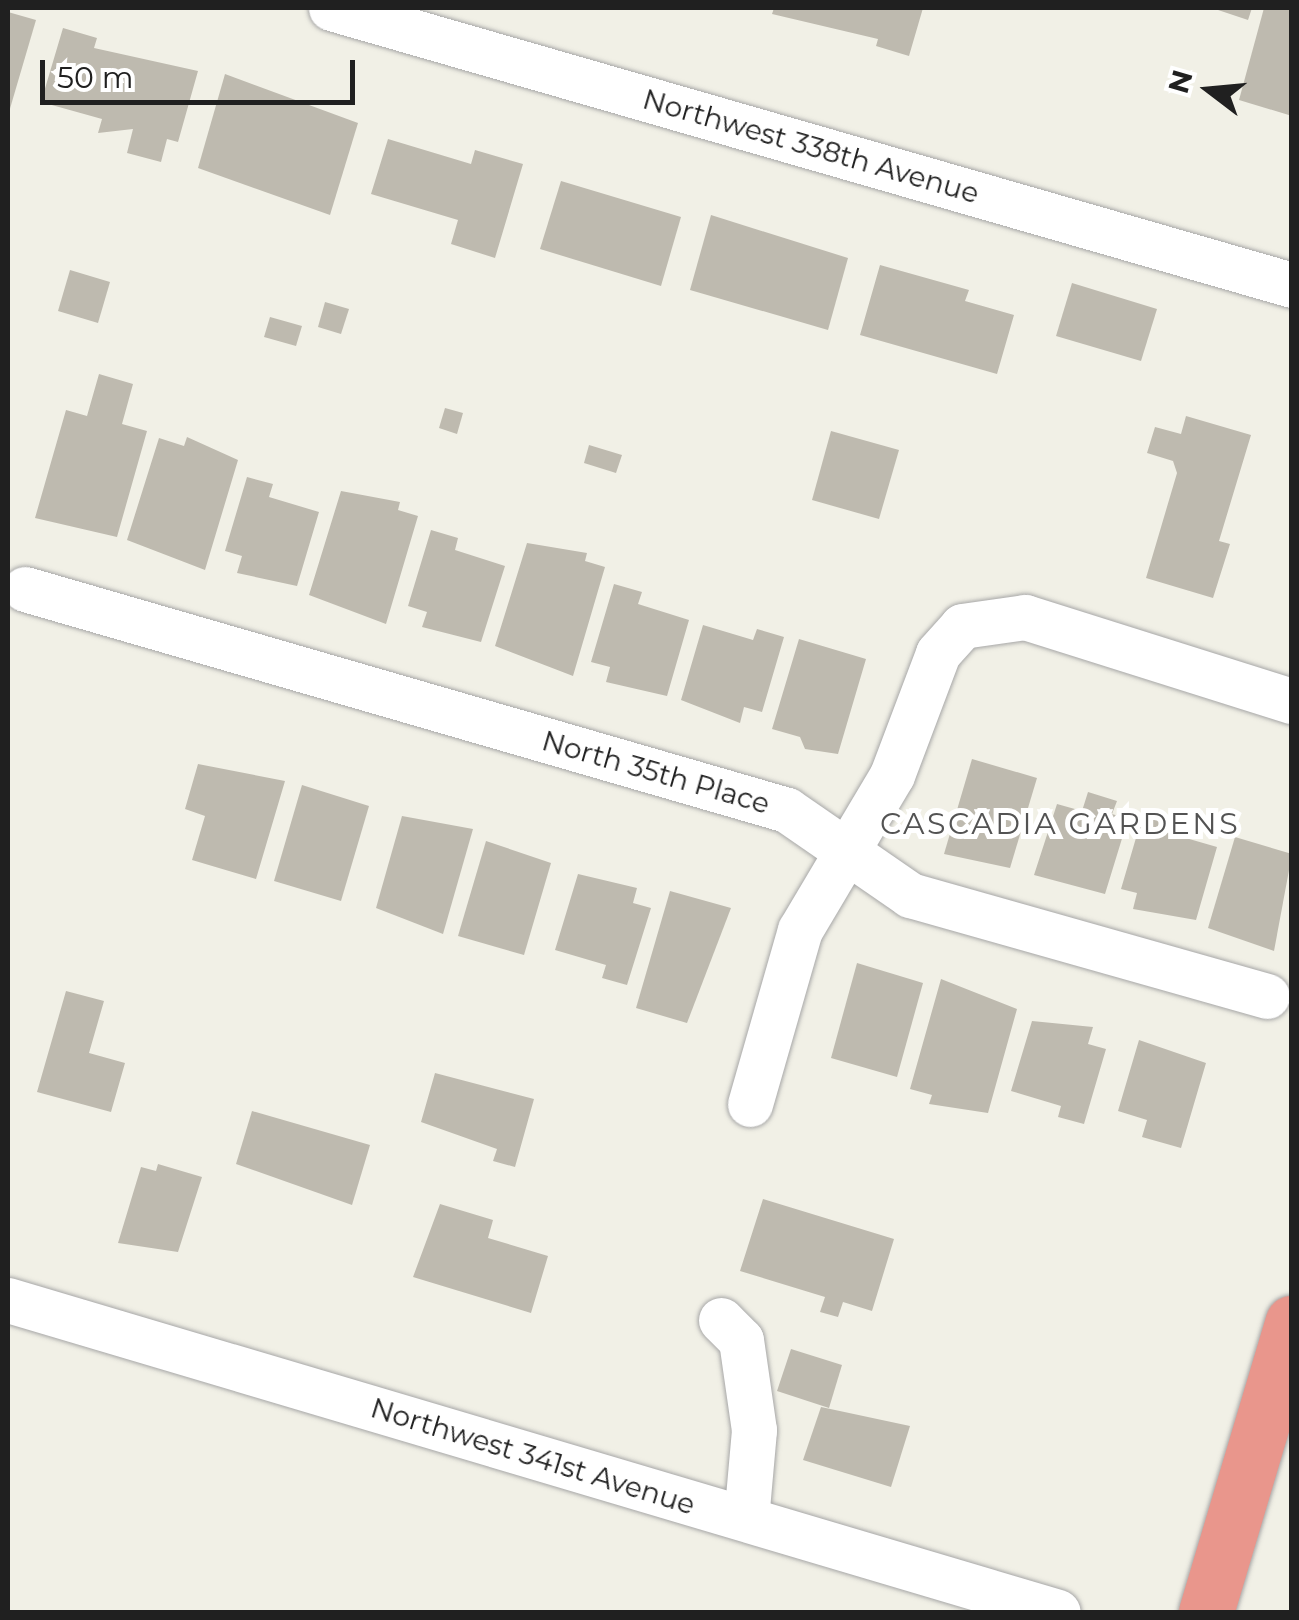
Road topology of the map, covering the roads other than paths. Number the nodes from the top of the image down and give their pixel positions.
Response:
1 (332, 8) edge
2 (1292, 285) edge
3 (25, 588) dead end
4 (1292, 701) edge
5 (851, 850) junction
6 (1267, 996) dead end
7 (750, 1104) dead end
8 (8, 1300) edge
9 (721, 1320) dead end
10 (1292, 1323) edge
11 (746, 1520) junction
12 (1058, 1612) edge
13 (1206, 1612) edge

1 - 2 street, Northwest 338th Avenue
3 - 5 street, North 35th Place
4 - 5 street
5 - 6 street, North 35th Place
5 - 7 street
8 - 11 street, Northwest 341st Avenue
9 - 11 street
10 - 13 highway
11 - 12 street, Northwest 341st Avenue

